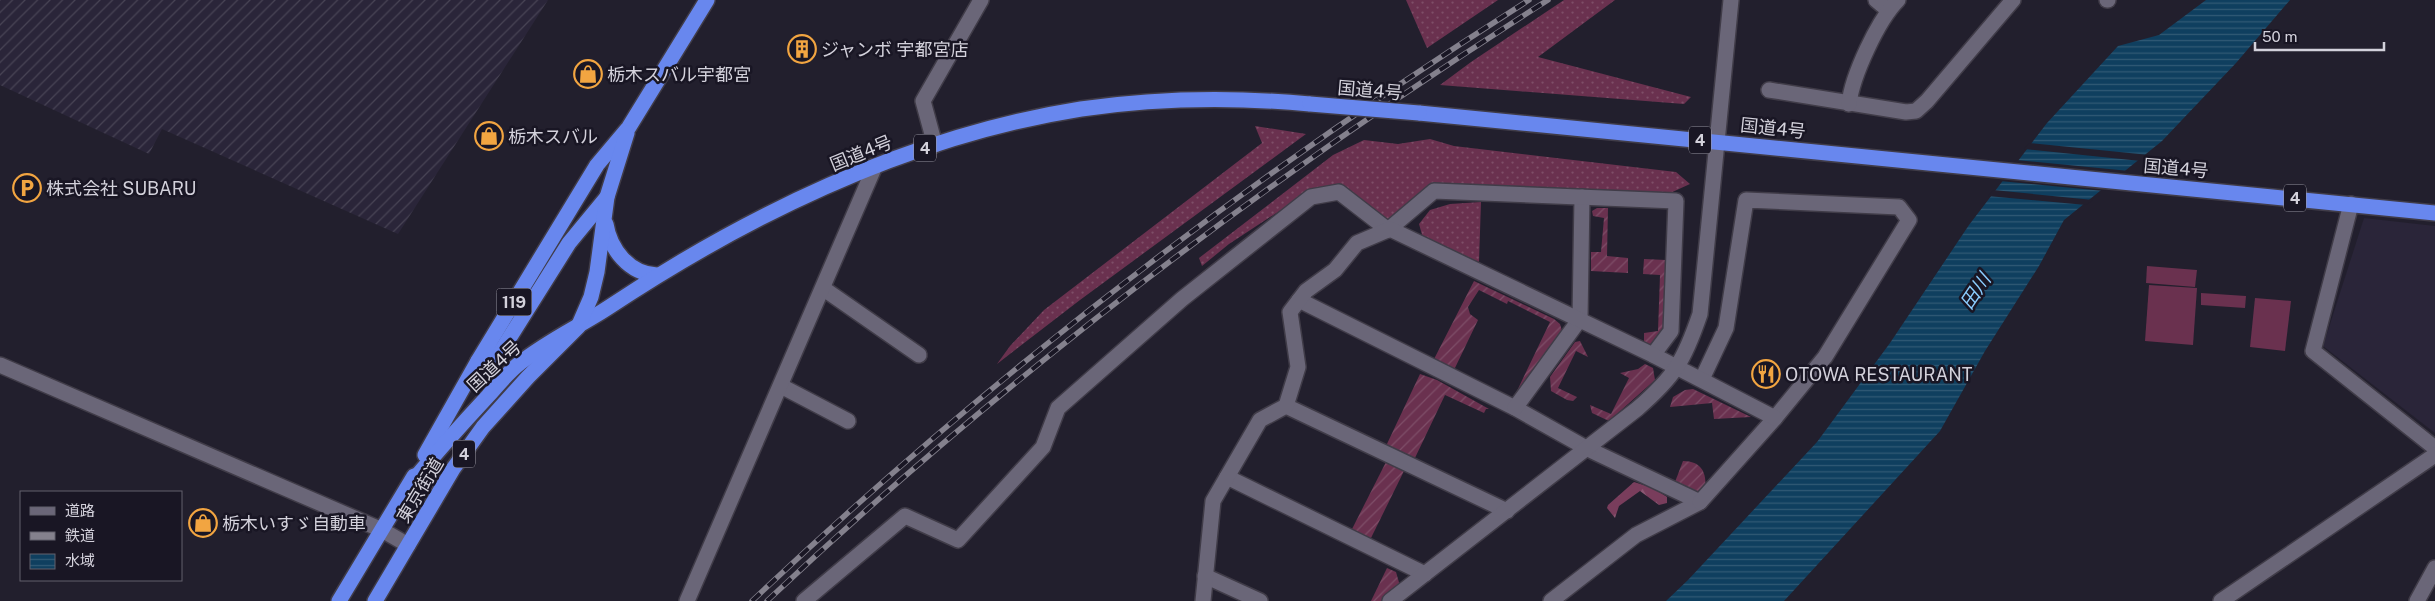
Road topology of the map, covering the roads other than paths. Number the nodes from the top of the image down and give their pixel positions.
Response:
1 (707, 0) edge
2 (981, 0) edge
3 (1731, 0) edge
4 (1876, 0) edge
5 (2013, 0) edge
6 (1893, 5) edge
7 (1768, 90) dead end
8 (1849, 104) junction
9 (629, 127) junction
10 (1718, 142) junction
11 (935, 145) junction
12 (876, 166) junction
13 (607, 197) junction
14 (1582, 197) junction
15 (2352, 204) junction
16 (2435, 213) edge
17 (605, 215) junction
18 (1388, 230) junction
19 (657, 275) junction
20 (824, 289) junction
21 (1299, 300) junction
22 (1580, 319) junction
23 (578, 327) junction
24 (919, 355) dead end
25 (1653, 355) junction
26 (478, 361) junction
27 (0, 365) edge
28 (1678, 367) junction
29 (1702, 379) junction
30 (781, 386) junction
31 (1286, 406) junction
32 (1516, 408) junction
33 (1775, 418) junction
34 (848, 421) dead end
35 (2435, 448) edge
36 (1588, 449) junction
37 (2435, 455) edge
38 (1227, 476) junction
39 (410, 484) junction
40 (1700, 502) junction
41 (1507, 511) junction
42 (382, 530) junction
43 (408, 545) junction
44 (2435, 568) edge
45 (1425, 574) junction
46 (1205, 576) junction
47 (340, 601) edge
48 (375, 601) edge
49 (686, 601) edge
50 (804, 601) edge
51 (1202, 601) edge
52 (1260, 601) edge
53 (1390, 601) edge
54 (1551, 601) edge
55 (2221, 601) edge
56 (2417, 601) edge

1 - 9 highway, 東京街道 / 119
2 - 11 street
3 - 10 street
4 - 6 street
5 - 8 street
6 - 8 street
7 - 8 street
9 - 13 highway, 東京街道 / 119
9 - 26 highway, 東京街道 / 119
10 - 11 highway, 国道4号 / 4, bridge
10 - 15 highway, 国道4号 / 4
10 - 28 street
11 - 12 highway, 国道4号 / 4
12 - 19 highway, 国道4号 / 4
12 - 20 street
13 - 17 highway, 東京街道 / 119
13 - 26 highway, 東京街道 / 119
14 - 18 street
14 - 22 street
14 - 25 street
15 - 16 highway, 国道4号 / 4
15 - 35 street
17 - 19 highway
17 - 23 highway, 東京街道 / 119
18 - 21 street
18 - 22 street
18 - 50 street
19 - 23 highway, 国道4号 / 4
20 - 24 street
20 - 30 street
21 - 31 street
21 - 32 street
22 - 25 street
22 - 32 street
23 - 39 highway, 国道4号 / 4
23 - 43 highway, 東京街道 / 4
25 - 28 street
26 - 39 highway, 東京街道 / 119
27 - 42 street
28 - 29 street
28 - 36 street
29 - 33 street
29 - 33 street
30 - 34 street
30 - 49 street
31 - 38 street
31 - 41 street
32 - 36 street
33 - 40 street
36 - 40 street
36 - 41 street
37 - 55 street
38 - 45 street
38 - 46 street
39 - 42 highway, 東京街道 / 4
40 - 54 street
41 - 45 street
42 - 43 street
42 - 47 highway, 東京街道 / 4
43 - 48 highway, 東京街道 / 4
44 - 56 street
45 - 53 street
46 - 51 street
46 - 52 street

